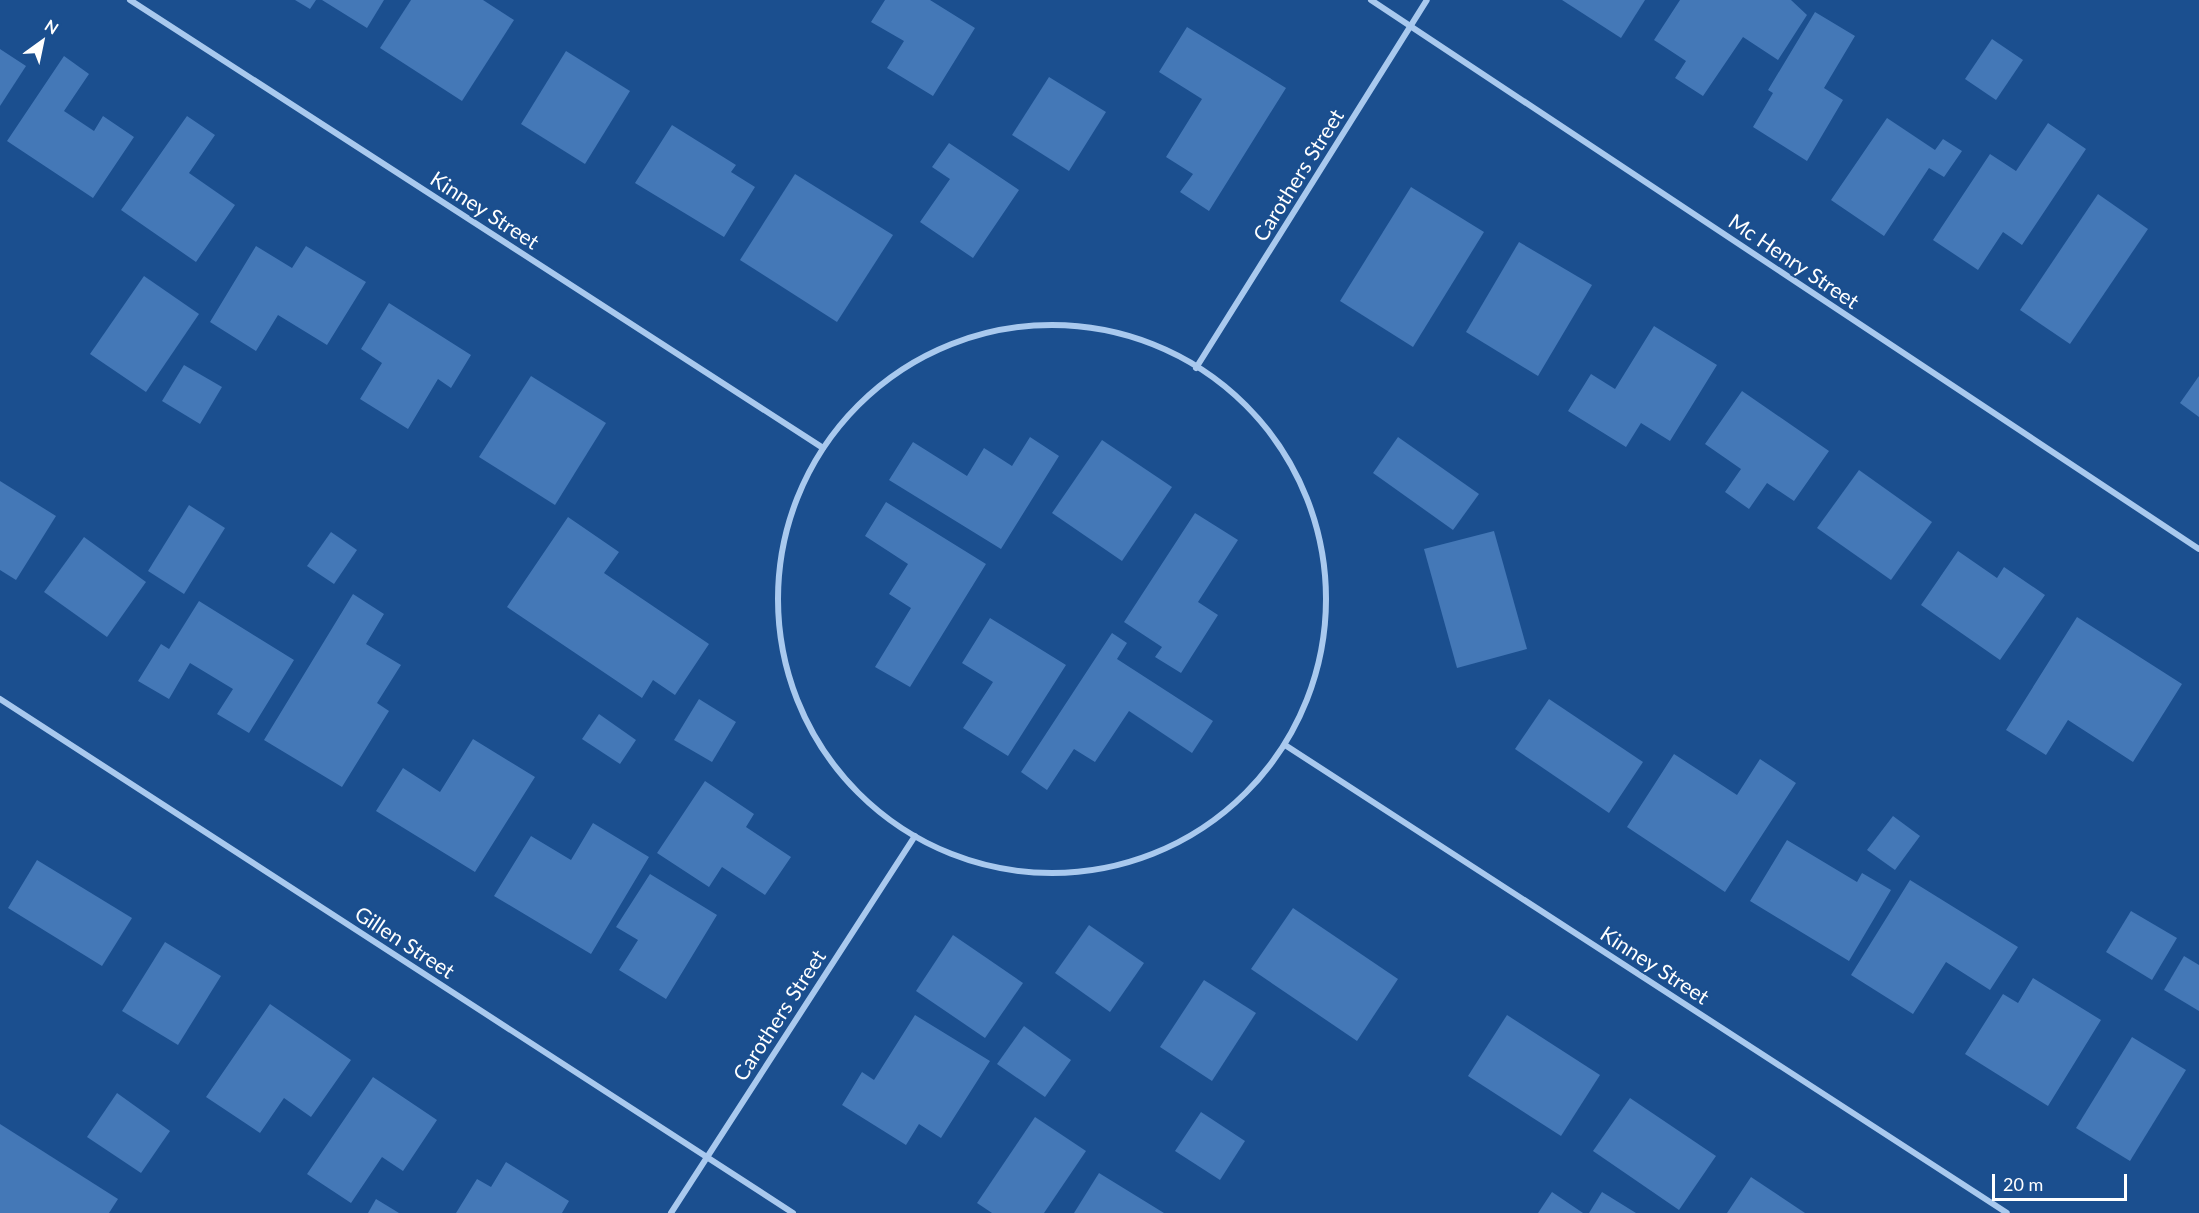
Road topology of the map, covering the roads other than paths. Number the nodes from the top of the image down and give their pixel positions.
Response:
1 (130, 0) edge
2 (1371, 0) edge
3 (1427, 0) edge
4 (1411, 26) junction
5 (1197, 368) junction
6 (823, 448) junction
7 (2199, 549) edge
8 (0, 699) edge
9 (1285, 745) junction
10 (915, 836) junction
11 (707, 1157) junction
12 (671, 1213) edge
13 (793, 1213) edge
14 (2007, 1213) edge

1 - 6 street, Kinney Street
2 - 4 street, Mc Henry Street
3 - 4 street, Carothers Street
4 - 5 street, Carothers Street
4 - 7 street, Mc Henry Street
5 - 6 street
5 - 9 street
6 - 10 street
8 - 11 street, Gillen Street
9 - 10 street
9 - 14 street, Kinney Street
10 - 11 street, Carothers Street
11 - 12 street, Carothers Street
11 - 13 street, Gillen Street

